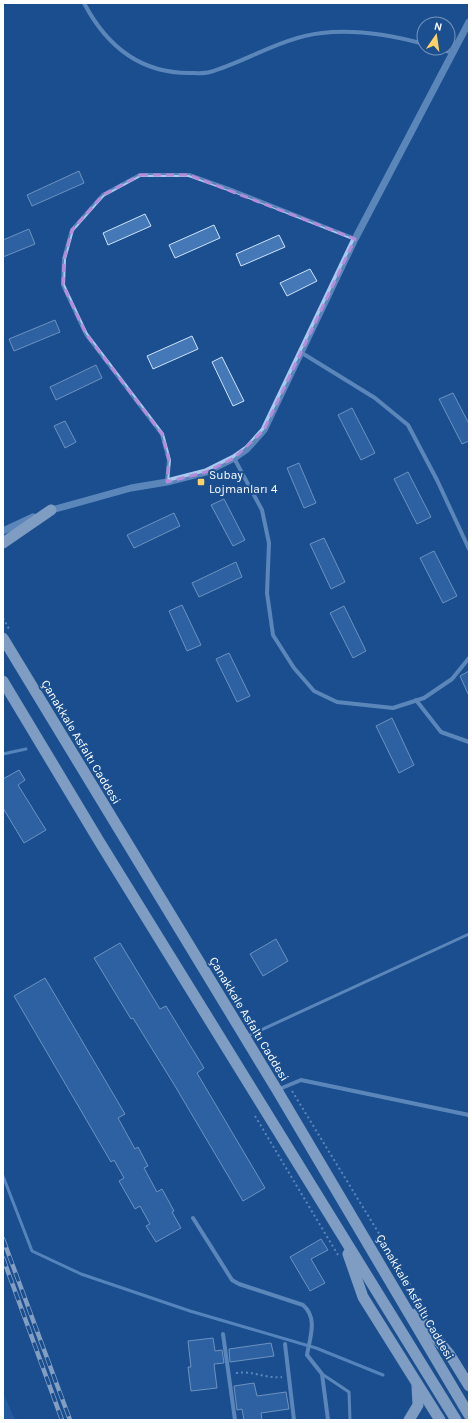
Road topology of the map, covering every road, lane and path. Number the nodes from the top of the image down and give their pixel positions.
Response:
1 (84, 3) edge
2 (469, 22) edge
3 (416, 42) edge
4 (456, 49) edge
5 (452, 56) edge
6 (355, 240) junction
7 (302, 353) junction
8 (234, 458) junction
9 (167, 482) junction
10 (51, 510) junction
11 (3, 531) edge
12 (3, 543) edge
13 (469, 549) edge
14 (3, 638) edge
15 (469, 658) edge
16 (3, 681) edge
17 (416, 700) junction
18 (469, 742) edge
19 (469, 934) edge
20 (244, 1037) junction
21 (277, 1090) junction
22 (469, 1115) edge
23 (193, 1218) dead end
24 (342, 1236) junction
25 (393, 1285) junction
26 (223, 1334) dead end
27 (285, 1344) dead end
28 (229, 1374) junction
29 (322, 1374) junction
30 (289, 1377) junction
31 (417, 1383) junction
32 (469, 1386) edge
33 (469, 1415) edge
34 (235, 1420) edge
35 (294, 1420) edge
36 (328, 1420) edge
37 (350, 1420) edge
38 (409, 1420) edge
39 (440, 1420) edge
40 (456, 1420) edge

1 - 3 street
2 - 4 street
5 - 6 street
6 - 7 street
6 - 9 street
7 - 8 street
7 - 13 street
8 - 9 street
8 - 17 street
9 - 10 street
10 - 11 street
10 - 12 highway
14 - 20 highway, Çanakkale Asfaltı Caddesi
15 - 17 street
16 - 24 highway
17 - 18 street
19 - 20 lane
20 - 21 highway, Çanakkale Asfaltı Caddesi
21 - 22 street
21 - 25 highway, Çanakkale Asfaltı Caddesi
23 - 29 street
24 - 31 highway
24 - 40 highway
25 - 32 highway
25 - 33 highway, Çanakkale Asfaltı Caddesi
26 - 28 street
27 - 30 street
28 - 30 path
28 - 34 street
29 - 36 street
29 - 37 lane
30 - 35 street
31 - 38 highway
31 - 39 highway

